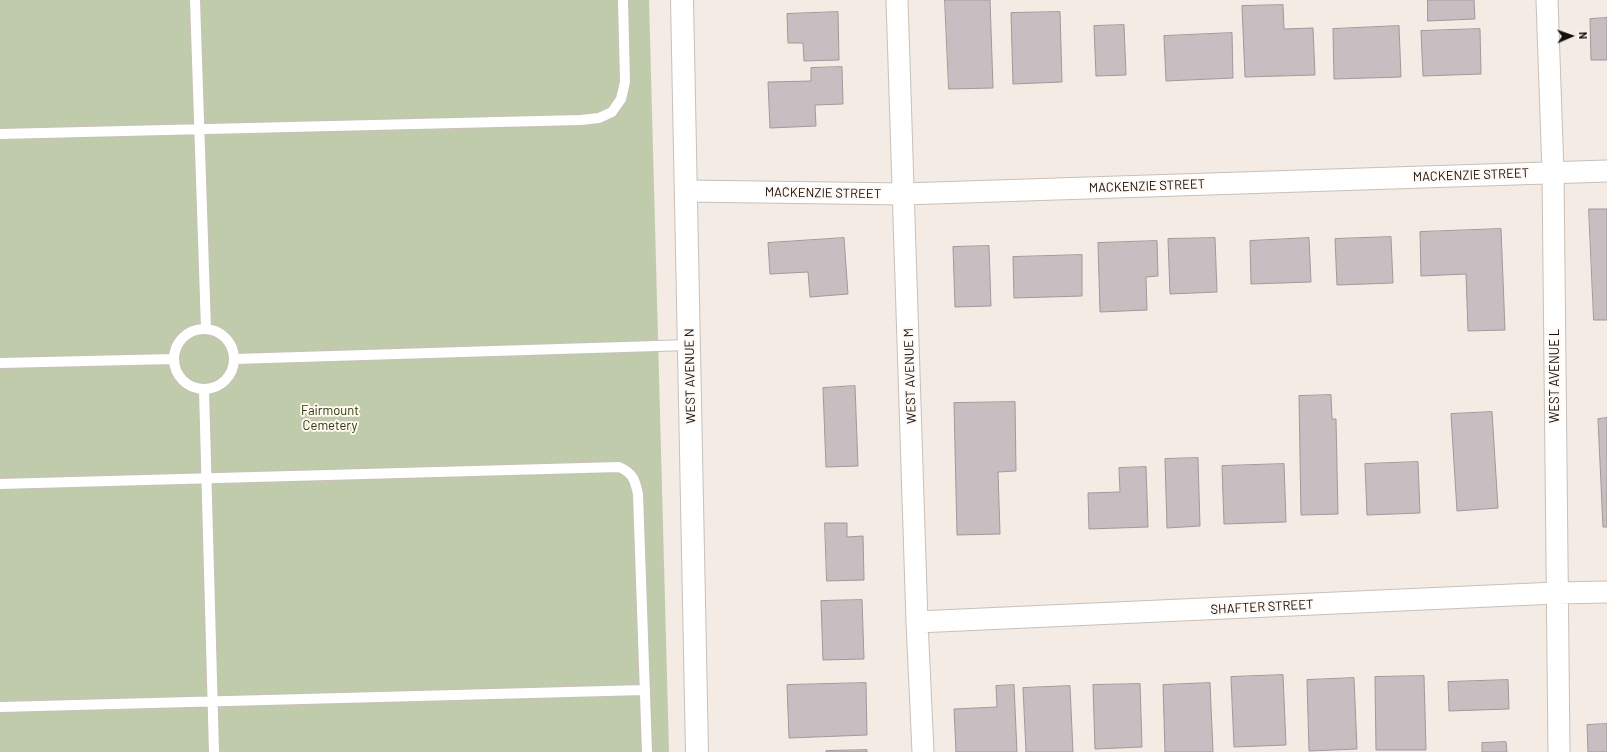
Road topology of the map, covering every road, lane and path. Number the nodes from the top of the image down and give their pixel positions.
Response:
1 (194, 0) edge
2 (623, 0) edge
3 (682, 0) edge
4 (897, 0) edge
5 (1546, 0) edge
6 (199, 129) junction
7 (0, 134) edge
8 (1607, 171) edge
9 (1553, 172) junction
10 (686, 191) junction
11 (904, 194) junction
12 (206, 329) junction
13 (689, 345) junction
14 (174, 359) junction
15 (235, 359) junction
16 (0, 363) edge
17 (204, 390) junction
18 (206, 478) junction
19 (0, 484) edge
20 (1607, 592) edge
21 (1556, 593) junction
22 (917, 622) junction
23 (645, 690) junction
24 (212, 702) junction
25 (0, 707) edge
26 (214, 752) edge
27 (648, 752) edge
28 (697, 752) edge
29 (923, 752) edge
30 (1558, 752) edge

1 - 6 lane
2 - 6 lane
3 - 10 main road, WEST AVENUE N
4 - 11 street, WEST AVENUE M
5 - 9 street, WEST AVENUE L
6 - 7 lane
6 - 12 lane
8 - 9 street, MACKENZIE STREET
9 - 11 street, MACKENZIE STREET
9 - 21 street, WEST AVENUE L
10 - 11 street, MACKENZIE STREET
10 - 13 main road, WEST AVENUE N
11 - 22 street, WEST AVENUE M
12 - 14 lane
12 - 15 lane
13 - 15 lane
13 - 28 main road, WEST AVENUE N
14 - 16 lane
14 - 17 lane
15 - 17 lane
17 - 18 lane
18 - 19 lane
18 - 23 lane
18 - 24 lane
20 - 21 street, SHAFTER STREET
21 - 22 street, SHAFTER STREET
21 - 30 street, WEST AVENUE L
22 - 29 street, WEST AVENUE M
23 - 24 lane
23 - 27 lane
24 - 25 lane
24 - 26 lane

